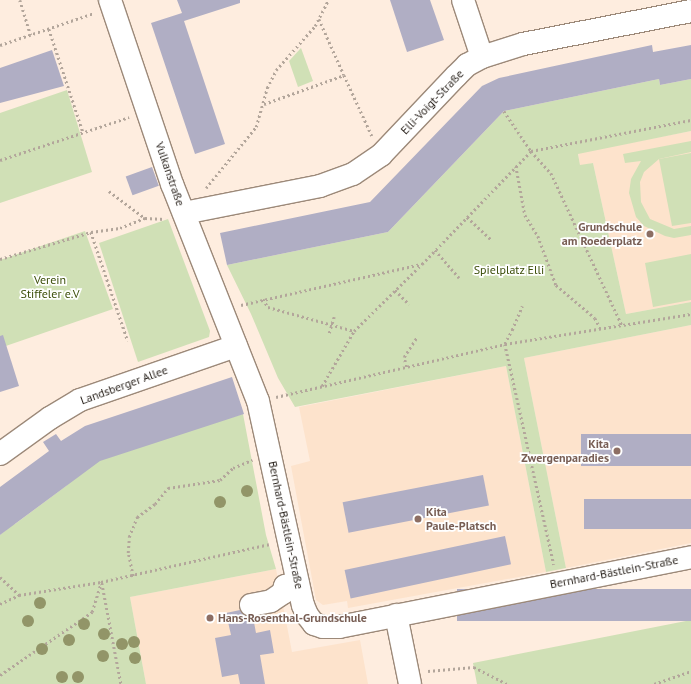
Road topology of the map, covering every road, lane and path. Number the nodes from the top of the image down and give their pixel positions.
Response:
1 (20, 0) edge
2 (328, 0) edge
3 (463, 0) edge
4 (111, 3) edge
5 (691, 11) edge
6 (319, 19) junction
7 (49, 28) junction
8 (31, 35) junction
9 (0, 45) edge
10 (482, 57) junction
11 (344, 75) junction
12 (263, 104) junction
13 (148, 111) junction
14 (504, 111) dead end
15 (691, 120) edge
16 (83, 132) junction
17 (531, 151) junction
18 (381, 155) junction
19 (0, 160) edge
20 (516, 166) junction
21 (109, 191) dead end
22 (190, 212) junction
23 (467, 217) junction
24 (145, 218) junction
25 (91, 232) junction
26 (492, 240) dead end
27 (435, 250) junction
28 (0, 259) edge
29 (422, 264) junction
30 (459, 278) dead end
31 (395, 290) junction
32 (263, 299) junction
33 (410, 304) dead end
34 (522, 306) dead end
35 (222, 311) junction
36 (691, 314) edge
37 (334, 317) dead end
38 (331, 325) junction
39 (622, 325) junction
40 (600, 328) junction
41 (354, 331) junction
42 (329, 333) dead end
43 (418, 337) dead end
44 (128, 341) dead end
45 (505, 344) junction
46 (236, 346) junction
47 (406, 367) junction
48 (322, 386) junction
49 (258, 401) junction
50 (0, 454) edge
51 (272, 456) junction
52 (266, 545) dead end
53 (691, 557) edge
54 (133, 576) junction
55 (0, 577) edge
56 (101, 582) junction
57 (298, 583) junction
58 (558, 583) junction
59 (19, 595) junction
60 (0, 604) edge
61 (251, 605) dead end
62 (396, 615) junction
63 (691, 671) edge
64 (0, 675) edge
65 (408, 678) edge
66 (122, 684) edge
67 (508, 684) edge
68 (654, 684) edge

1 - 8 path
2 - 6 path
3 - 10 street
4 - 7 path
4 - 13 street, Vulkanstraße
5 - 10 street, Elli-Voigt-Straße
6 - 11 path
6 - 12 path
7 - 8 path
7 - 16 path
8 - 9 path
10 - 18 street, Elli-Voigt-Straße
11 - 12 path
11 - 18 path
12 - 22 path
13 - 16 path
13 - 22 street, Vulkanstraße
14 - 17 path
15 - 17 path
16 - 19 path
17 - 20 path
17 - 39 path
18 - 22 street, Elli-Voigt-Straße
20 - 23 path
20 - 40 path
21 - 24 path
22 - 24 path
22 - 35 street, Vulkanstraße
23 - 26 path
23 - 27 path
24 - 25 path
25 - 28 path
25 - 44 path
27 - 29 path
27 - 30 path
29 - 31 path
29 - 32 path
31 - 33 path
31 - 41 path
32 - 35 path
32 - 38 path
34 - 45 path
35 - 46 street, Vulkanstraße
36 - 39 path
37 - 38 path
38 - 41 path
38 - 42 path
39 - 40 path
40 - 45 path
41 - 48 path
43 - 47 path
45 - 47 path
45 - 58 path
46 - 49 street, Bernhard-Bästlein-Straße
46 - 50 street, Landsberger Allee
47 - 48 path
48 - 49 path
49 - 51 street, Bernhard-Bästlein-Straße
51 - 54 path
51 - 57 street, Bernhard-Bästlein-Straße
52 - 54 path
53 - 58 street, Bernhard-Bästlein-Straße
54 - 56 path
55 - 59 path
56 - 59 path
56 - 64 path
56 - 66 path
57 - 61 street
57 - 62 street, Bernhard-Bästlein-Straße
58 - 62 street, Bernhard-Bästlein-Straße
59 - 60 path
62 - 65 street
63 - 68 path
65 - 67 path

